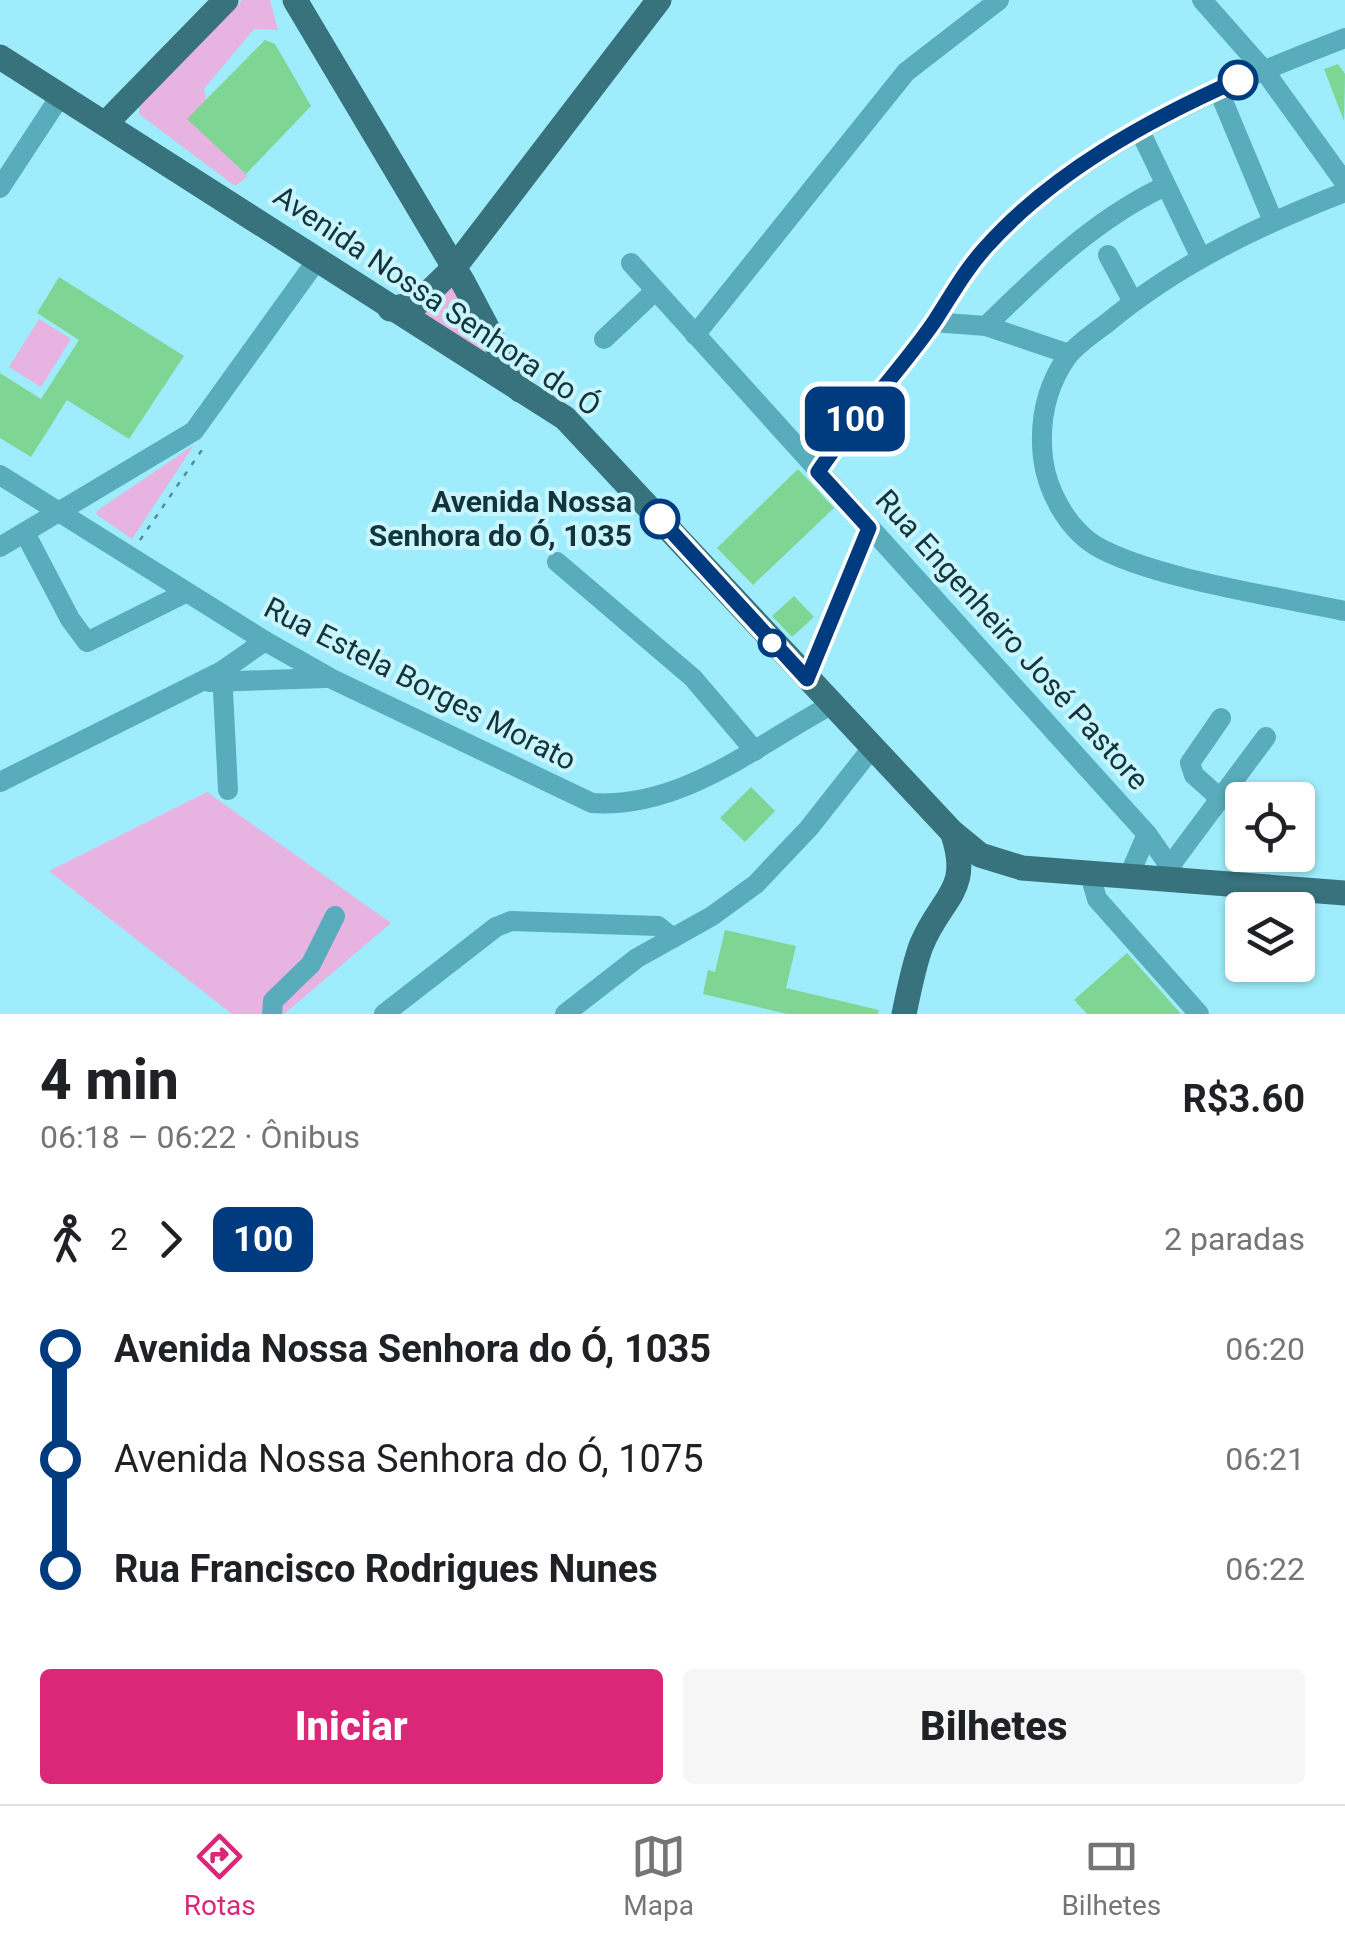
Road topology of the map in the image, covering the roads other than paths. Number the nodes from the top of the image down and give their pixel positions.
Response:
1 (226, 0) edge
2 (295, 0) edge
3 (659, 0) edge
4 (999, 0) edge
5 (1202, 0) edge
6 (1345, 38) edge
7 (0, 57) edge
8 (1263, 69) junction
9 (1218, 90) junction
10 (60, 95) junction
11 (106, 122) junction
12 (1140, 131) junction
13 (1345, 183) edge
14 (0, 188) edge
15 (1159, 189) dead end
16 (1345, 192) edge
17 (1273, 221) junction
18 (1108, 255) dead end
19 (1200, 258) junction
20 (317, 260) junction
21 (630, 264) dead end
22 (454, 268) junction
23 (655, 291) junction
24 (1133, 302) junction
25 (390, 309) junction
26 (934, 322) junction
27 (986, 326) junction
28 (695, 335) junction
29 (604, 339) dead end
30 (1070, 354) junction
31 (520, 390) junction
32 (818, 472) junction
33 (0, 475) edge
34 (62, 513) junction
35 (869, 528) junction
36 (25, 533) junction
37 (0, 547) edge
38 (558, 562) dead end
39 (185, 593) junction
40 (1345, 611) edge
41 (265, 641) junction
42 (224, 676) junction
43 (332, 678) junction
44 (807, 679) junction
45 (831, 705) junction
46 (1221, 718) dead end
47 (1266, 737) dead end
48 (872, 748) junction
49 (755, 750) junction
50 (0, 782) edge
51 (228, 790) dead end
52 (1222, 800) junction
53 (952, 832) junction
54 (1148, 834) junction
55 (1022, 868) junction
56 (1175, 874) junction
57 (1090, 875) junction
58 (1128, 878) junction
59 (959, 884) junction
60 (1345, 892) edge
61 (335, 916) dead end
62 (674, 938) junction
63 (272, 1014) edge
64 (384, 1014) edge
65 (565, 1014) edge
66 (904, 1014) edge
67 (1199, 1014) edge

1 - 11 main road
2 - 22 main road
3 - 22 main road
4 - 28 street
5 - 8 street
6 - 8 street
7 - 10 main road, Avenida Nossa Senhora do Ó
8 - 9 street
8 - 13 street
9 - 12 street
9 - 17 street
10 - 11 main road, Avenida Nossa Senhora do Ó
10 - 14 street
11 - 20 main road, Avenida Nossa Senhora do Ó
12 - 19 street
12 - 26 street
15 - 27 street
16 - 17 street
17 - 19 street
18 - 24 street
19 - 24 street
20 - 25 main road, Avenida Nossa Senhora do Ó
20 - 34 street
21 - 23 street, Rua Engenheiro José Pastore
22 - 25 main road
22 - 31 main road
23 - 28 street, Rua Engenheiro José Pastore
23 - 29 street
24 - 30 street
25 - 31 main road, Avenida Nossa Senhora do Ó
26 - 27 street
26 - 32 street
27 - 30 street
28 - 32 street, Rua Engenheiro José Pastore
30 - 40 street
31 - 44 main road, Avenida Nossa Senhora do Ó
32 - 35 street, Rua Engenheiro José Pastore
33 - 34 street, Rua Estela Borges Morato
34 - 36 street
34 - 39 street, Rua Estela Borges Morato
35 - 44 street
35 - 54 street, Rua Engenheiro José Pastore
36 - 37 street
36 - 39 street
38 - 49 street
39 - 41 street, Rua Estela Borges Morato
41 - 42 street
41 - 43 street, Rua Estela Borges Morato
42 - 43 street
42 - 50 street
42 - 51 street
43 - 49 street, Rua Estela Borges Morato
44 - 45 main road, Avenida Nossa Senhora do Ó
45 - 48 main road, Avenida Nossa Senhora do Ó
45 - 49 street, Rua Estela Borges Morato
46 - 52 street
47 - 52 street
48 - 53 main road, Avenida Nossa Senhora do Ó
48 - 62 street
52 - 56 street
53 - 55 main road, Avenida Nossa Senhora do Ó
53 - 59 main road
54 - 56 street, Rua Engenheiro José Pastore
54 - 58 street, Rua Engenheiro José Pastore
55 - 57 main road, Avenida Nossa Senhora do Ó
55 - 59 main road, Avenida Nossa Senhora do Ó
56 - 58 main road, Avenida Nossa Senhora do Ó
56 - 60 main road, Avenida Nossa Senhora do Ó
57 - 58 main road, Avenida Nossa Senhora do Ó
57 - 67 street
59 - 66 main road
61 - 63 street
62 - 64 street
62 - 65 street

